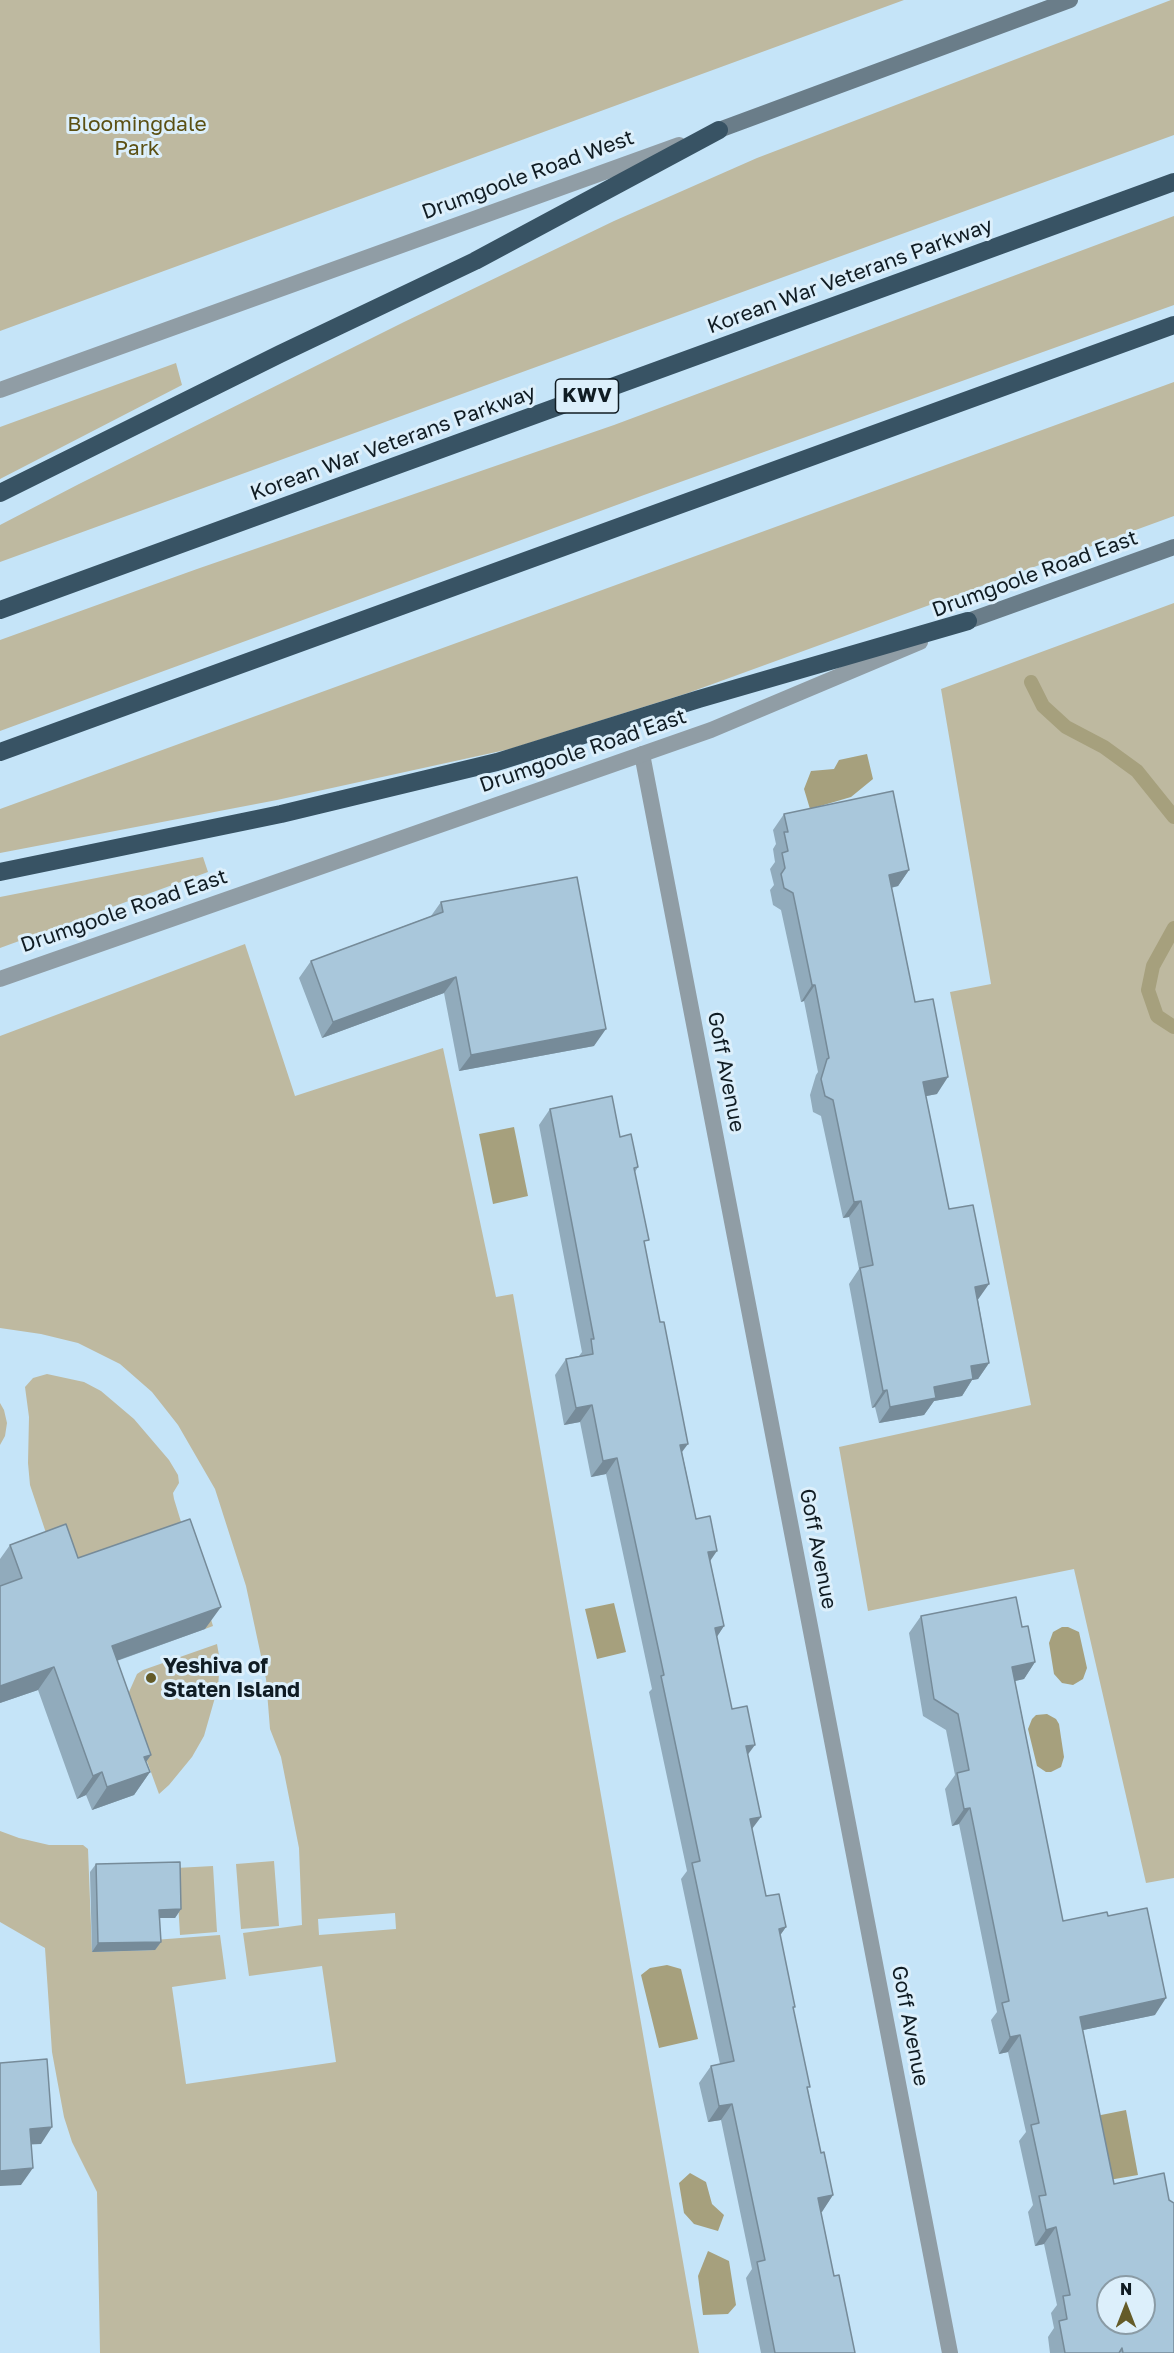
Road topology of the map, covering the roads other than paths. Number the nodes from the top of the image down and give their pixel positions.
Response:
1 (1070, 0) edge
2 (719, 130) junction
3 (1174, 183) edge
4 (1174, 325) edge
5 (0, 390) edge
6 (0, 493) edge
7 (1174, 546) edge
8 (0, 610) edge
9 (968, 621) junction
10 (0, 752) edge
11 (642, 754) junction
12 (0, 872) edge
13 (0, 979) edge
14 (950, 2353) edge

1 - 2 main road, Drumgoole Road West
2 - 5 street, Drumgoole Road West
2 - 6 highway
3 - 8 highway, Korean War Veterans Parkway / KWV
4 - 10 highway
7 - 9 main road, Drumgoole Road East
9 - 11 street, Drumgoole Road East
9 - 12 highway
11 - 13 street, Drumgoole Road East
11 - 14 street, Goff Avenue

